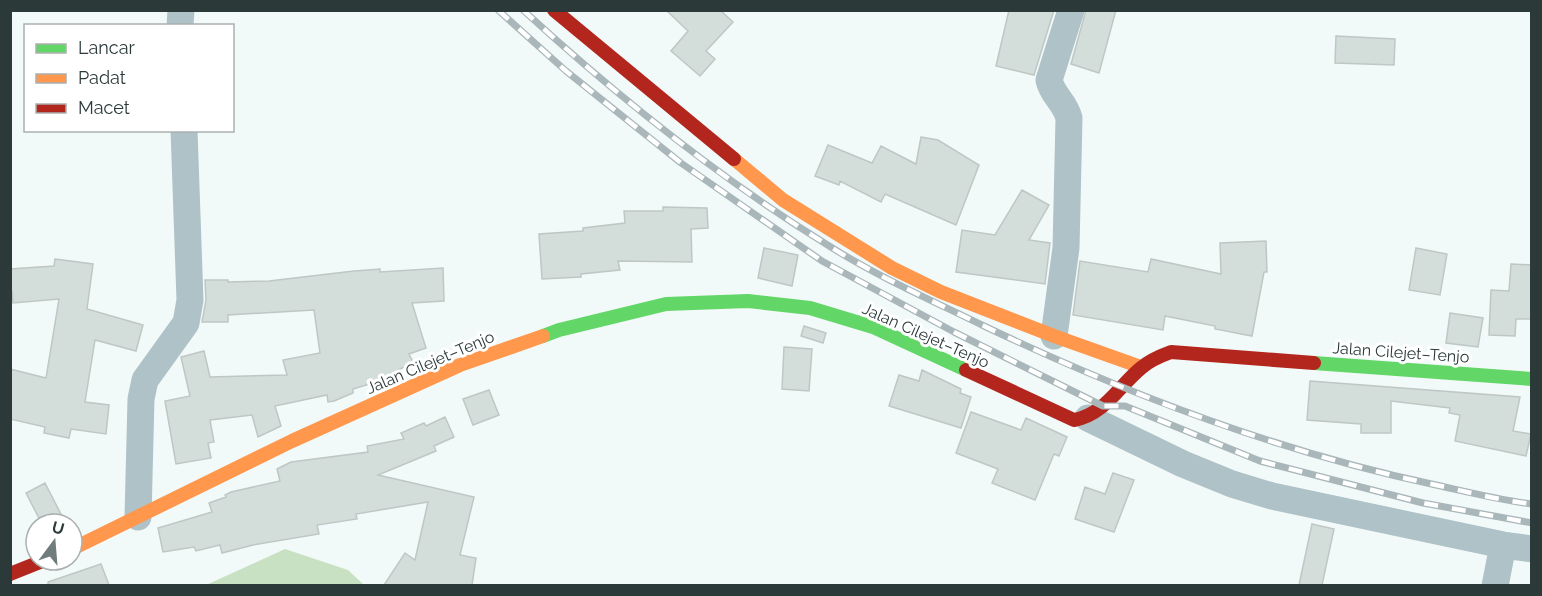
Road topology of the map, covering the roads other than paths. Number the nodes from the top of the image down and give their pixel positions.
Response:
1 (555, 10) edge
2 (1071, 10) edge
3 (184, 132) edge
4 (1054, 336) junction
5 (1141, 367) junction
6 (1532, 379) edge
7 (1088, 418) junction
8 (138, 517) junction
9 (84, 543) edge
10 (1503, 545) junction
11 (1532, 549) edge
12 (24, 568) edge
13 (10, 574) edge
14 (1495, 585) edge

1 - 4 main road
2 - 4 street
3 - 8 street
4 - 5 main road
5 - 6 main road, Jalan Cilejet–Tenjo
5 - 7 main road, Jalan Cilejet–Tenjo
7 - 8 main road, Jalan Cilejet–Tenjo
7 - 10 street
8 - 9 main road, Jalan Cilejet–Tenjo
10 - 11 street
10 - 14 street
12 - 13 main road

